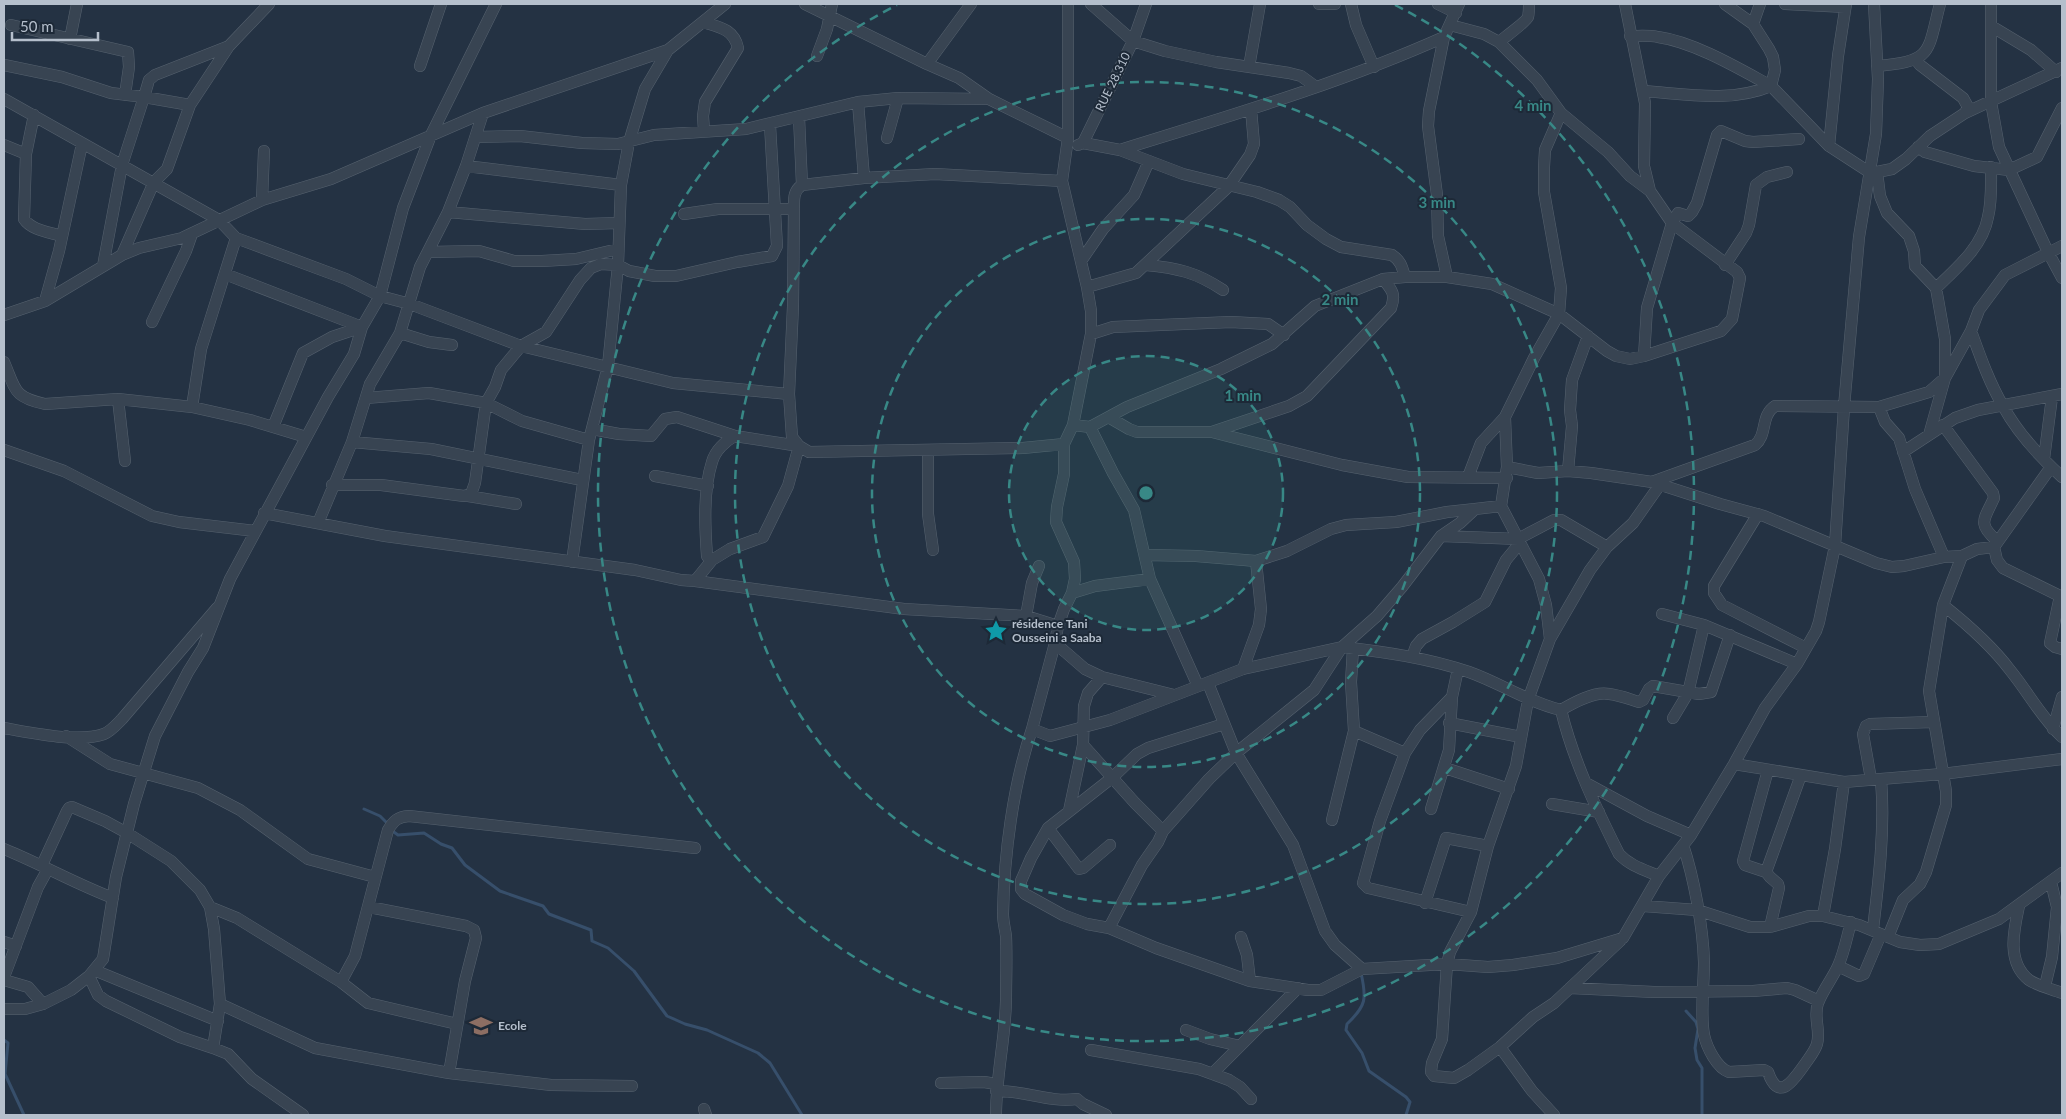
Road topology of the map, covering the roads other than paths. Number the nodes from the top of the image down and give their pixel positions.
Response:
1 (77, 4) edge
2 (269, 4) edge
3 (441, 4) edge
4 (496, 4) edge
5 (725, 4) edge
6 (805, 4) edge
7 (971, 4) edge
8 (1068, 4) edge
9 (1091, 4) edge
10 (1146, 4) edge
11 (1260, 4) edge
12 (1319, 4) edge
13 (1335, 4) edge
14 (1351, 4) edge
15 (1438, 4) edge
16 (1529, 4) edge
17 (1625, 4) edge
18 (1725, 4) edge
19 (1760, 4) edge
20 (1785, 4) edge
21 (1874, 4) edge
22 (1940, 4) edge
23 (1990, 4) edge
24 (1846, 5) edge
25 (1458, 9) edge
26 (831, 10) edge
27 (703, 22) junction
28 (1753, 24) junction
29 (11, 26) dead end
30 (1450, 26) junction
31 (1991, 26) junction
32 (1630, 36) junction
33 (1444, 37) junction
34 (70, 39) junction
35 (1133, 40) junction
36 (1499, 42) junction
37 (229, 46) junction
38 (668, 50) junction
39 (817, 56) dead end
40 (1916, 60) junction
41 (927, 64) junction
42 (4, 65) edge
43 (420, 66) dead end
44 (1877, 66) junction
45 (1249, 67) junction
46 (1374, 67) junction
47 (2059, 70) edge
48 (1771, 86) junction
49 (1316, 87) junction
50 (1643, 91) junction
51 (125, 95) junction
52 (144, 97) junction
53 (898, 98) junction
54 (4, 99) edge
55 (989, 99) junction
56 (858, 102) junction
57 (1991, 102) junction
58 (190, 104) junction
59 (2062, 108) edge
60 (1251, 109) junction
61 (483, 113) junction
62 (1561, 113) junction
63 (1965, 113) junction
64 (34, 115) junction
65 (799, 117) junction
66 (770, 125) junction
67 (704, 131) junction
68 (430, 135) junction
69 (476, 137) junction
70 (887, 138) dead end
71 (1068, 138) junction
72 (1799, 139) dead end
73 (629, 142) junction
74 (1083, 143) junction
75 (82, 144) junction
76 (4, 145) edge
77 (1829, 146) junction
78 (1918, 147) junction
79 (264, 150) dead end
80 (1120, 150) junction
81 (1067, 151) junction
82 (26, 154) junction
83 (1149, 161) junction
84 (122, 165) junction
85 (466, 166) junction
86 (1991, 167) junction
87 (2009, 170) junction
88 (1787, 172) dead end
89 (1873, 172) junction
90 (864, 178) junction
91 (1062, 181) junction
92 (154, 182) junction
93 (621, 185) junction
94 (802, 185) junction
95 (1228, 187) junction
96 (1650, 191) junction
97 (262, 200) junction
98 (774, 209) junction
99 (794, 209) junction
100 (448, 212) junction
101 (684, 214) dead end
102 (219, 220) junction
103 (619, 223) junction
104 (1672, 223) junction
105 (192, 234) junction
106 (62, 236) junction
107 (236, 238) junction
108 (2062, 246) edge
109 (618, 249) junction
110 (428, 252) junction
111 (2048, 252) junction
112 (122, 255) junction
113 (1081, 261) junction
114 (618, 265) junction
115 (1146, 265) junction
116 (1726, 265) junction
117 (103, 266) junction
118 (225, 274) junction
119 (1405, 277) junction
120 (1447, 277) junction
121 (2062, 278) edge
122 (1383, 279) junction
123 (1087, 287) junction
124 (1936, 288) junction
125 (1223, 290) dead end
126 (380, 296) junction
127 (45, 301) junction
128 (410, 304) junction
129 (1559, 314) junction
130 (4, 315) edge
131 (152, 322) dead end
132 (362, 327) junction
133 (1971, 331) junction
134 (400, 333) junction
135 (1091, 334) junction
136 (1284, 335) junction
137 (1588, 336) junction
138 (452, 345) dead end
139 (521, 346) junction
140 (1644, 356) junction
141 (4, 362) edge
142 (608, 366) junction
143 (1945, 378) junction
144 (790, 394) junction
145 (2057, 396) edge
146 (366, 398) junction
147 (118, 399) junction
148 (486, 403) junction
149 (192, 407) junction
150 (1844, 407) junction
151 (1879, 407) junction
152 (2003, 407) junction
153 (1505, 417) junction
154 (1110, 418) junction
155 (1073, 425) junction
156 (1943, 426) junction
157 (273, 427) junction
158 (1090, 427) junction
159 (592, 429) junction
160 (1212, 432) junction
161 (1929, 435) junction
162 (306, 436) junction
163 (735, 436) junction
164 (589, 440) junction
165 (352, 442) junction
166 (1064, 444) junction
167 (799, 446) junction
168 (4, 450) edge
169 (928, 450) junction
170 (1903, 452) junction
171 (478, 460) junction
172 (125, 461) dead end
173 (2047, 463) junction
174 (1568, 470) junction
175 (1507, 473) junction
176 (655, 476) dead end
177 (1468, 477) junction
178 (2062, 477) edge
179 (582, 480) junction
180 (1655, 484) junction
181 (332, 485) junction
182 (708, 486) junction
183 (468, 496) junction
184 (516, 504) dead end
185 (1501, 506) junction
186 (1475, 509) junction
187 (264, 513) junction
188 (1758, 514) junction
189 (318, 522) junction
190 (255, 531) junction
191 (1441, 536) junction
192 (1519, 541) junction
193 (1995, 544) junction
194 (1835, 546) junction
195 (1608, 547) junction
196 (933, 550) dead end
197 (1145, 555) junction
198 (1962, 556) junction
199 (1944, 557) junction
200 (712, 560) junction
201 (1256, 561) junction
202 (572, 562) junction
203 (1039, 566) dead end
204 (1150, 579) junction
205 (695, 581) junction
206 (1072, 593) junction
207 (2061, 597) edge
208 (221, 602) junction
209 (1943, 605) junction
210 (1662, 614) dead end
211 (1026, 616) junction
212 (1704, 625) junction
213 (1058, 626) junction
214 (1730, 635) junction
215 (1550, 639) junction
216 (1055, 643) junction
217 (1347, 647) junction
218 (1806, 648) junction
219 (2062, 649) edge
220 (1412, 657) junction
221 (1797, 664) junction
222 (1243, 669) junction
223 (1458, 669) junction
224 (1102, 677) junction
225 (1203, 685) junction
226 (1688, 692) junction
227 (1174, 695) junction
228 (1452, 696) junction
229 (2062, 697) edge
230 (1528, 700) junction
231 (1561, 710) junction
232 (1674, 718) dead end
233 (1933, 722) junction
234 (1449, 723) junction
235 (1224, 724) junction
236 (1084, 727) junction
237 (4, 728) edge
238 (2053, 729) junction
239 (1032, 730) junction
240 (1354, 730) junction
241 (66, 736) junction
242 (1521, 737) junction
243 (2062, 737) edge
244 (1083, 746) junction
245 (1236, 753) junction
246 (1405, 753) junction
247 (2062, 759) edge
248 (1734, 764) junction
249 (1445, 768) junction
250 (1768, 770) junction
251 (143, 773) junction
252 (1942, 774) junction
253 (1801, 775) junction
254 (1113, 777) junction
255 (1876, 779) junction
256 (1844, 782) junction
257 (1586, 783) junction
258 (1509, 789) junction
259 (1552, 804) dead end
260 (1431, 810) dead end
261 (1069, 811) junction
262 (1599, 812) junction
263 (1332, 820) dead end
264 (1048, 828) junction
265 (1163, 830) junction
266 (127, 833) junction
267 (1691, 834) junction
268 (1110, 845) dead end
269 (1683, 845) junction
270 (1488, 846) junction
271 (695, 848) dead end
272 (4, 849) edge
273 (45, 867) junction
274 (1766, 872) junction
275 (2062, 872) edge
276 (1659, 876) junction
277 (375, 877) junction
278 (2051, 882) junction
279 (113, 898) junction
280 (1425, 903) junction
281 (1643, 906) junction
282 (2020, 906) junction
283 (210, 907) junction
284 (369, 907) junction
285 (1698, 910) junction
286 (1471, 912) junction
287 (1822, 916) junction
288 (1851, 922) junction
289 (1770, 927) junction
290 (1109, 928) junction
291 (1881, 933) junction
292 (1241, 937) dead end
293 (1623, 938) junction
294 (4, 942) edge
295 (16, 946) junction
296 (1446, 964) junction
297 (1838, 966) junction
298 (1362, 969) junction
299 (91, 973) junction
300 (4, 979) edge
301 (1250, 981) junction
302 (341, 982) junction
303 (2045, 986) junction
304 (1298, 988) junction
305 (1570, 988) junction
306 (1703, 991) junction
307 (2062, 993) edge
308 (1819, 1001) junction
309 (43, 1004) junction
310 (220, 1004) junction
311 (4, 1009) edge
312 (218, 1021) junction
313 (456, 1024) junction
314 (1186, 1030) dead end
315 (1240, 1046) junction
316 (1500, 1047) junction
317 (214, 1048) junction
318 (1091, 1050) dead end
319 (450, 1074) junction
320 (1212, 1074) junction
321 (941, 1083) dead end
322 (632, 1086) dead end
323 (996, 1087) junction
324 (1250, 1099) dead end
325 (303, 1115) edge
326 (996, 1115) edge
327 (1106, 1115) edge
328 (1554, 1115) edge

1 - 34 street
2 - 37 street
3 - 43 street
4 - 68 street
5 - 27 street
6 - 26 street
7 - 41 street
8 - 71 street
9 - 35 street
10 - 35 street, RUE 28.310
11 - 45 street
12 - 13 street
14 - 46 street
15 - 25 street
16 - 36 street
17 - 32 street
18 - 28 street
19 - 28 street
20 - 24 street
21 - 44 street
22 - 40 street
23 - 31 street
24 - 77 street
25 - 30 street
26 - 39 street
26 - 41 street
27 - 38 street
27 - 67 street
28 - 48 street
29 - 34 street
30 - 33 street
30 - 36 street
31 - 47 street
31 - 57 street
32 - 48 street
32 - 50 street
33 - 46 street
33 - 120 street
34 - 51 street
35 - 45 street
35 - 74 street, RUE 28.310
36 - 62 street
37 - 52 street
37 - 58 street
38 - 61 street
38 - 73 street
40 - 44 street
40 - 63 street
41 - 55 street
42 - 51 street
44 - 89 street
45 - 49 street
46 - 49 street
47 - 57 street
48 - 50 street
48 - 77 street
49 - 60 street
50 - 96 street
51 - 52 street
52 - 58 street
52 - 84 street
53 - 55 street
53 - 56 street
53 - 70 street
54 - 64 street
55 - 71 street
56 - 65 street
56 - 90 street
57 - 63 street
57 - 87 street
58 - 92 street
59 - 87 street
60 - 80 street
60 - 95 street
61 - 68 street
61 - 69 street
62 - 96 street
62 - 129 street
63 - 78 street
64 - 75 street
64 - 82 street
65 - 66 street
65 - 94 street
66 - 67 street
66 - 98 street
67 - 73 street
68 - 97 street
68 - 126 street
69 - 73 street
69 - 85 street
71 - 81 street
72 - 104 street
73 - 93 street
74 - 80 street
74 - 81 street
75 - 84 street
75 - 106 street
76 - 82 street
77 - 89 street
78 - 86 street
78 - 89 street
79 - 97 street
80 - 83 street
81 - 91 street
82 - 106 street
83 - 95 street
83 - 113 street
84 - 92 street
84 - 117 street
85 - 93 street
85 - 100 street
86 - 87 street
86 - 124 street
87 - 111 street
88 - 116 street
89 - 124 street
89 - 150 street
90 - 91 street
90 - 94 street
91 - 113 street
92 - 102 street
92 - 112 street
93 - 103 street
94 - 99 street
95 - 115 street
95 - 119 street
96 - 104 street
97 - 102 street
98 - 99 street
98 - 101 street
98 - 114 street
99 - 144 street
100 - 103 street
100 - 110 street
102 - 105 street
102 - 107 street
103 - 109 street
104 - 116 street
104 - 140 street
105 - 112 street
105 - 131 street
106 - 127 street
107 - 118 street
107 - 126 street
108 - 111 street
109 - 110 street
109 - 114 street
110 - 128 street
111 - 121 street
111 - 133 street
112 - 117 street
113 - 123 street
114 - 139 street
114 - 142 street
115 - 123 street
115 - 125 street
116 - 140 street
117 - 127 street
118 - 132 street
118 - 149 street
119 - 120 street
119 - 122 street
120 - 129 street
122 - 136 street
122 - 160 street
123 - 135 street
124 - 143 street
126 - 128 street
126 - 132 street
127 - 130 street
128 - 134 street
128 - 139 street
129 - 137 street
129 - 153 street
132 - 157 street
132 - 162 street
133 - 143 street
133 - 152 street
134 - 138 street
134 - 146 street
135 - 136 street
135 - 155 street
136 - 154 street
137 - 140 street
137 - 174 street
139 - 142 street
139 - 148 street
141 - 147 street
142 - 144 street
142 - 159 street
143 - 151 street
143 - 161 street
144 - 167 street
145 - 152 street
145 - 173 street
146 - 148 street
146 - 165 street
147 - 149 street
147 - 172 street
148 - 164 street
148 - 171 street
149 - 157 street
150 - 151 street
150 - 180 street
150 - 194 street
151 - 170 street
152 - 156 street
152 - 173 street
153 - 175 street
153 - 177 street
154 - 158 street
154 - 160 street
155 - 158 street
155 - 166 street
156 - 161 street
156 - 193 street
157 - 162 street
158 - 197 street
159 - 163 street
159 - 164 street
160 - 177 street
161 - 170 street
162 - 187 street
163 - 167 street
163 - 182 street
164 - 179 street
165 - 171 street
165 - 181 street
166 - 169 street
166 - 206 street
167 - 169 street
167 - 200 street
168 - 190 street
169 - 196 street
170 - 199 street
171 - 179 street
171 - 183 street
173 - 178 street
173 - 193 street
174 - 175 street
174 - 180 street
175 - 177 street
175 - 185 street
176 - 182 street
179 - 202 street
180 - 188 street
180 - 195 street
181 - 183 street
181 - 189 street
182 - 200 street
183 - 184 street
185 - 186 street
185 - 192 street
186 - 191 street
186 - 201 street
187 - 189 street
187 - 190 street
188 - 194 street
188 - 218 street
189 - 202 street
190 - 208 street
191 - 192 street
191 - 217 street
192 - 195 street
192 - 215 street
192 - 220 street
193 - 198 street
193 - 207 street
194 - 199 street
194 - 218 street
195 - 215 street
197 - 201 street
197 - 204 street
198 - 199 street
198 - 209 street
200 - 205 street
201 - 222 street
202 - 205 street
203 - 211 street
204 - 206 street
204 - 225 street
205 - 211 street
206 - 213 street
207 - 219 street
208 - 241 street
208 - 251 street
209 - 233 street
209 - 238 street
210 - 212 street
211 - 213 street
212 - 214 street
212 - 226 street
213 - 216 street
214 - 221 street
214 - 226 street
215 - 230 street
216 - 224 street
216 - 239 street
217 - 220 street
217 - 222 street
217 - 240 street
217 - 245 street
218 - 221 street
220 - 223 street
221 - 248 street
222 - 225 street
223 - 228 street
223 - 230 street
224 - 227 street
224 - 236 street
225 - 227 street
225 - 235 street
226 - 231 street
226 - 232 street
227 - 236 street
228 - 234 street
228 - 246 street
229 - 238 street
230 - 231 street
230 - 242 street
231 - 257 street
233 - 252 street
233 - 255 street
234 - 242 street
234 - 249 street
235 - 245 street
235 - 254 street
236 - 239 street
236 - 244 street
237 - 241 street
238 - 243 street
239 - 323 street
240 - 246 street
240 - 263 street
241 - 251 street
242 - 258 street
244 - 254 street
244 - 261 street
245 - 265 street
245 - 298 street
246 - 280 street
247 - 252 street
248 - 250 street
248 - 267 street
249 - 258 street
249 - 260 street
250 - 253 street
250 - 274 street
251 - 266 street
251 - 277 street
252 - 255 street
252 - 291 street
253 - 256 street
253 - 274 street
254 - 261 street
254 - 265 street
255 - 256 street
255 - 291 street
256 - 287 street
257 - 262 street
257 - 267 street
258 - 270 street
259 - 262 street
261 - 264 street
262 - 276 street
264 - 268 street
264 - 290 street
265 - 290 street
266 - 273 street
266 - 279 street
266 - 283 street
267 - 269 street
269 - 276 street
269 - 285 street
270 - 280 street
270 - 286 street
271 - 277 street
272 - 273 street
273 - 279 street
273 - 295 street
274 - 289 street
275 - 278 street
276 - 281 street
277 - 284 street
278 - 282 street
278 - 303 street
279 - 299 street
280 - 286 street
281 - 285 street
281 - 293 street
282 - 291 street
282 - 303 street
283 - 302 street
283 - 310 street
284 - 302 street
284 - 313 street
285 - 289 street
285 - 306 street
286 - 296 street
287 - 288 street
287 - 289 street
288 - 291 street
288 - 297 street
290 - 301 street
291 - 297 street
292 - 301 street
293 - 296 street
293 - 305 street
294 - 295 street
295 - 300 street
296 - 298 street
296 - 316 street
297 - 308 street
298 - 304 street
299 - 309 street
299 - 312 street
299 - 317 street
300 - 309 street
301 - 304 street
302 - 313 street
303 - 307 street
304 - 315 street
305 - 306 street
305 - 316 street
306 - 308 street
306 - 308 street
309 - 311 street
310 - 312 street
310 - 319 street
312 - 317 street
313 - 319 street
314 - 315 street
315 - 320 street
316 - 328 street
317 - 325 street
318 - 320 street
319 - 322 street
320 - 324 street
321 - 323 street
323 - 326 street
323 - 327 street

